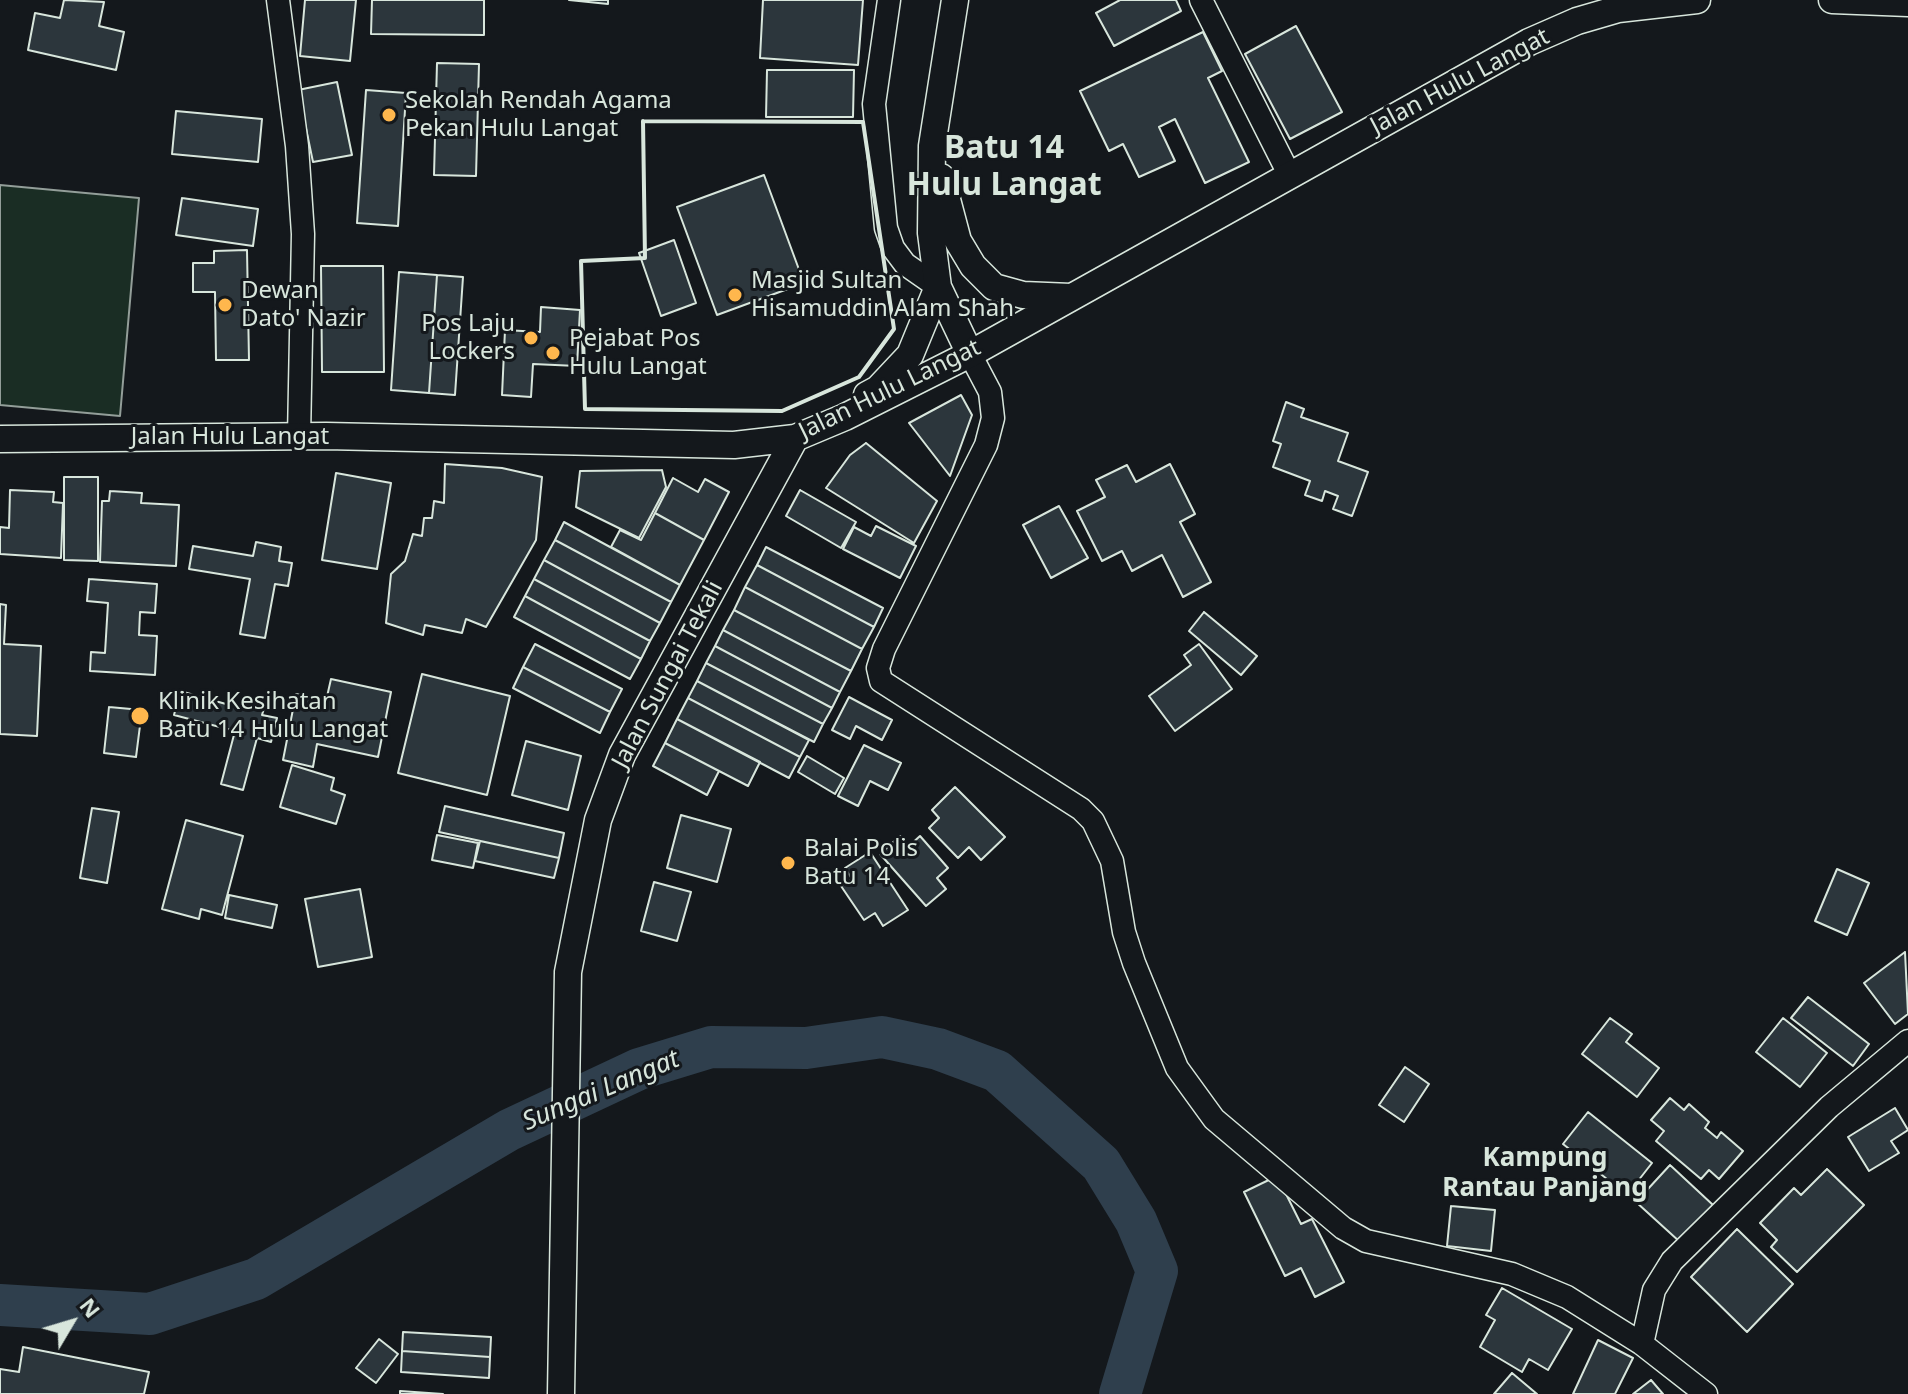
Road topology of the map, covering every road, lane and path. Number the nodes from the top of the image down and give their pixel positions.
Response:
1 (278, 0) edge
2 (889, 0) edge
3 (955, 0) edge
4 (1201, 0) edge
5 (1697, 0) edge
6 (1832, 0) edge
7 (1668, 2) edge
8 (1908, 3) edge
9 (932, 146) junction
10 (1290, 176) junction
11 (938, 287) junction
12 (1071, 297) junction
13 (970, 354) junction
14 (299, 437) junction
15 (795, 438) junction
16 (0, 439) edge
17 (1908, 1041) edge
18 (1642, 1344) junction
19 (561, 1394) edge
20 (1706, 1394) edge

1 - 14 street
2 - 11 street
3 - 9 street
4 - 10 street
5 - 7 street, Jalan Hulu Langat
6 - 8 street
7 - 10 street, Jalan Hulu Langat
9 - 11 street
9 - 12 street
10 - 12 street, Jalan Hulu Langat
11 - 13 street
11 - 15 street
12 - 13 street, Jalan Hulu Langat
13 - 15 street, Jalan Hulu Langat
13 - 18 street
14 - 15 street, Jalan Hulu Langat
14 - 16 street, Jalan Hulu Langat
15 - 19 street, Jalan Sungai Tekali
17 - 18 street
18 - 20 street

